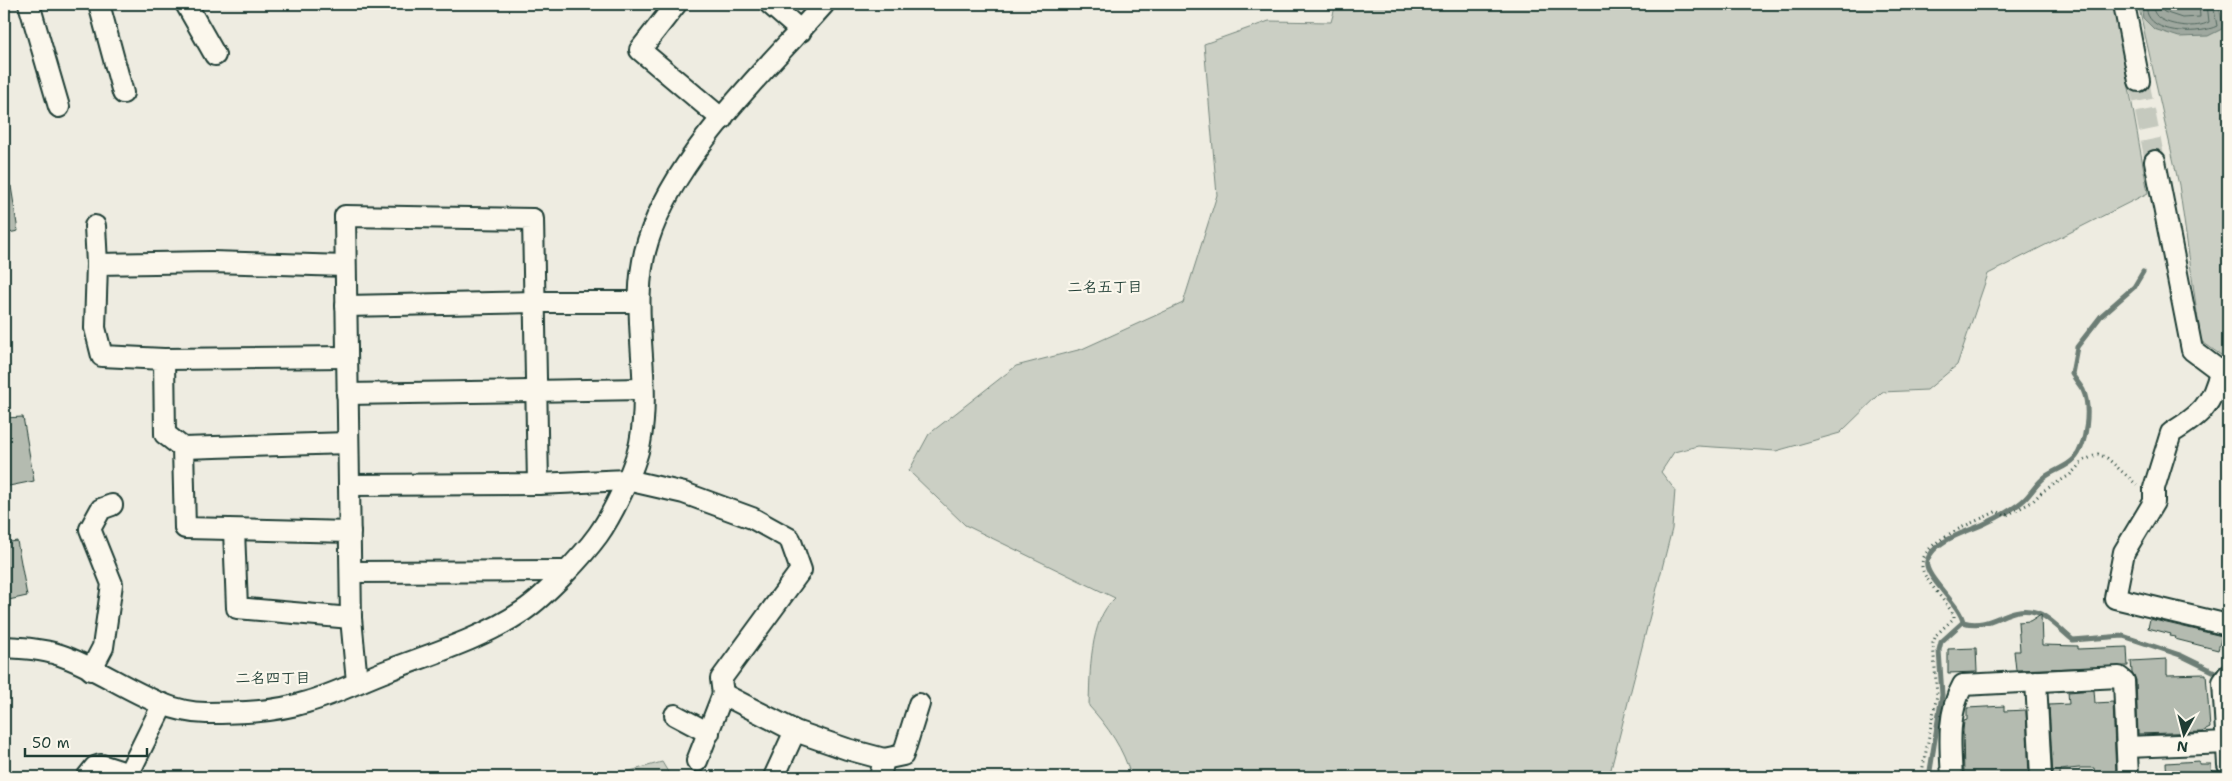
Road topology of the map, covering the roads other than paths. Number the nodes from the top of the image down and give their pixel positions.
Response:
1 (30, 4) edge
2 (98, 4) edge
3 (186, 4) edge
4 (676, 4) edge
5 (770, 4) edge
6 (824, 4) edge
7 (2124, 4) edge
8 (801, 30) junction
9 (215, 55) dead end
10 (2139, 81) tunnel mouth
11 (123, 93) dead end
12 (59, 107) dead end
13 (722, 119) junction
14 (2155, 161) tunnel mouth
15 (95, 226) dead end
16 (97, 264) junction
17 (345, 266) junction
18 (534, 302) junction
19 (639, 302) junction
20 (346, 306) junction
21 (347, 357) junction
22 (164, 359) junction
23 (2224, 370) edge
24 (643, 389) junction
25 (537, 391) junction
26 (347, 394) junction
27 (348, 443) junction
28 (183, 448) junction
29 (627, 480) junction
30 (538, 484) junction
31 (348, 485) junction
32 (112, 505) dead end
33 (234, 530) junction
34 (350, 532) junction
35 (566, 571) junction
36 (351, 572) junction
37 (352, 618) junction
38 (2228, 624) edge
39 (4, 647) edge
40 (91, 670) junction
41 (2226, 678) edge
42 (2036, 681) junction
43 (357, 682) junction
44 (723, 694) junction
45 (163, 704) junction
46 (919, 704) dead end
47 (675, 715) dead end
48 (795, 731) junction
49 (709, 733) junction
50 (2228, 743) edge
51 (2128, 747) junction
52 (697, 761) dead end
53 (2228, 764) edge
54 (882, 768) edge
55 (128, 776) edge
56 (87, 777) edge
57 (774, 777) edge
58 (1952, 777) edge
59 (2041, 777) edge
60 (2128, 777) edge

1 - 12 street
2 - 11 street
3 - 9 street
4 - 13 street
5 - 8 street
6 - 8 street
7 - 10 street
8 - 13 street
13 - 19 street
14 - 23 street
15 - 16 street
16 - 17 street
16 - 22 street
17 - 18 street
17 - 20 street
18 - 19 street
18 - 20 street
18 - 25 street
19 - 24 street
20 - 21 street
21 - 22 street
21 - 26 street
22 - 28 street
23 - 38 street
24 - 25 street
24 - 29 street
25 - 26 street
25 - 30 street
26 - 27 street
27 - 28 street
27 - 31 street
28 - 33 street
29 - 30 street
29 - 35 street
29 - 44 street
30 - 31 street
31 - 34 street
32 - 40 street
33 - 34 street
33 - 37 street
34 - 36 street
35 - 36 street
35 - 43 street
36 - 37 street
37 - 43 street
39 - 40 street
40 - 45 street
41 - 50 street
42 - 51 street
42 - 58 street
42 - 59 street
43 - 45 street
44 - 48 street
44 - 49 street
45 - 55 street
46 - 54 street
47 - 49 street
48 - 54 street
48 - 57 street
49 - 52 street
50 - 51 street
50 - 53 street
51 - 60 street
55 - 56 street

